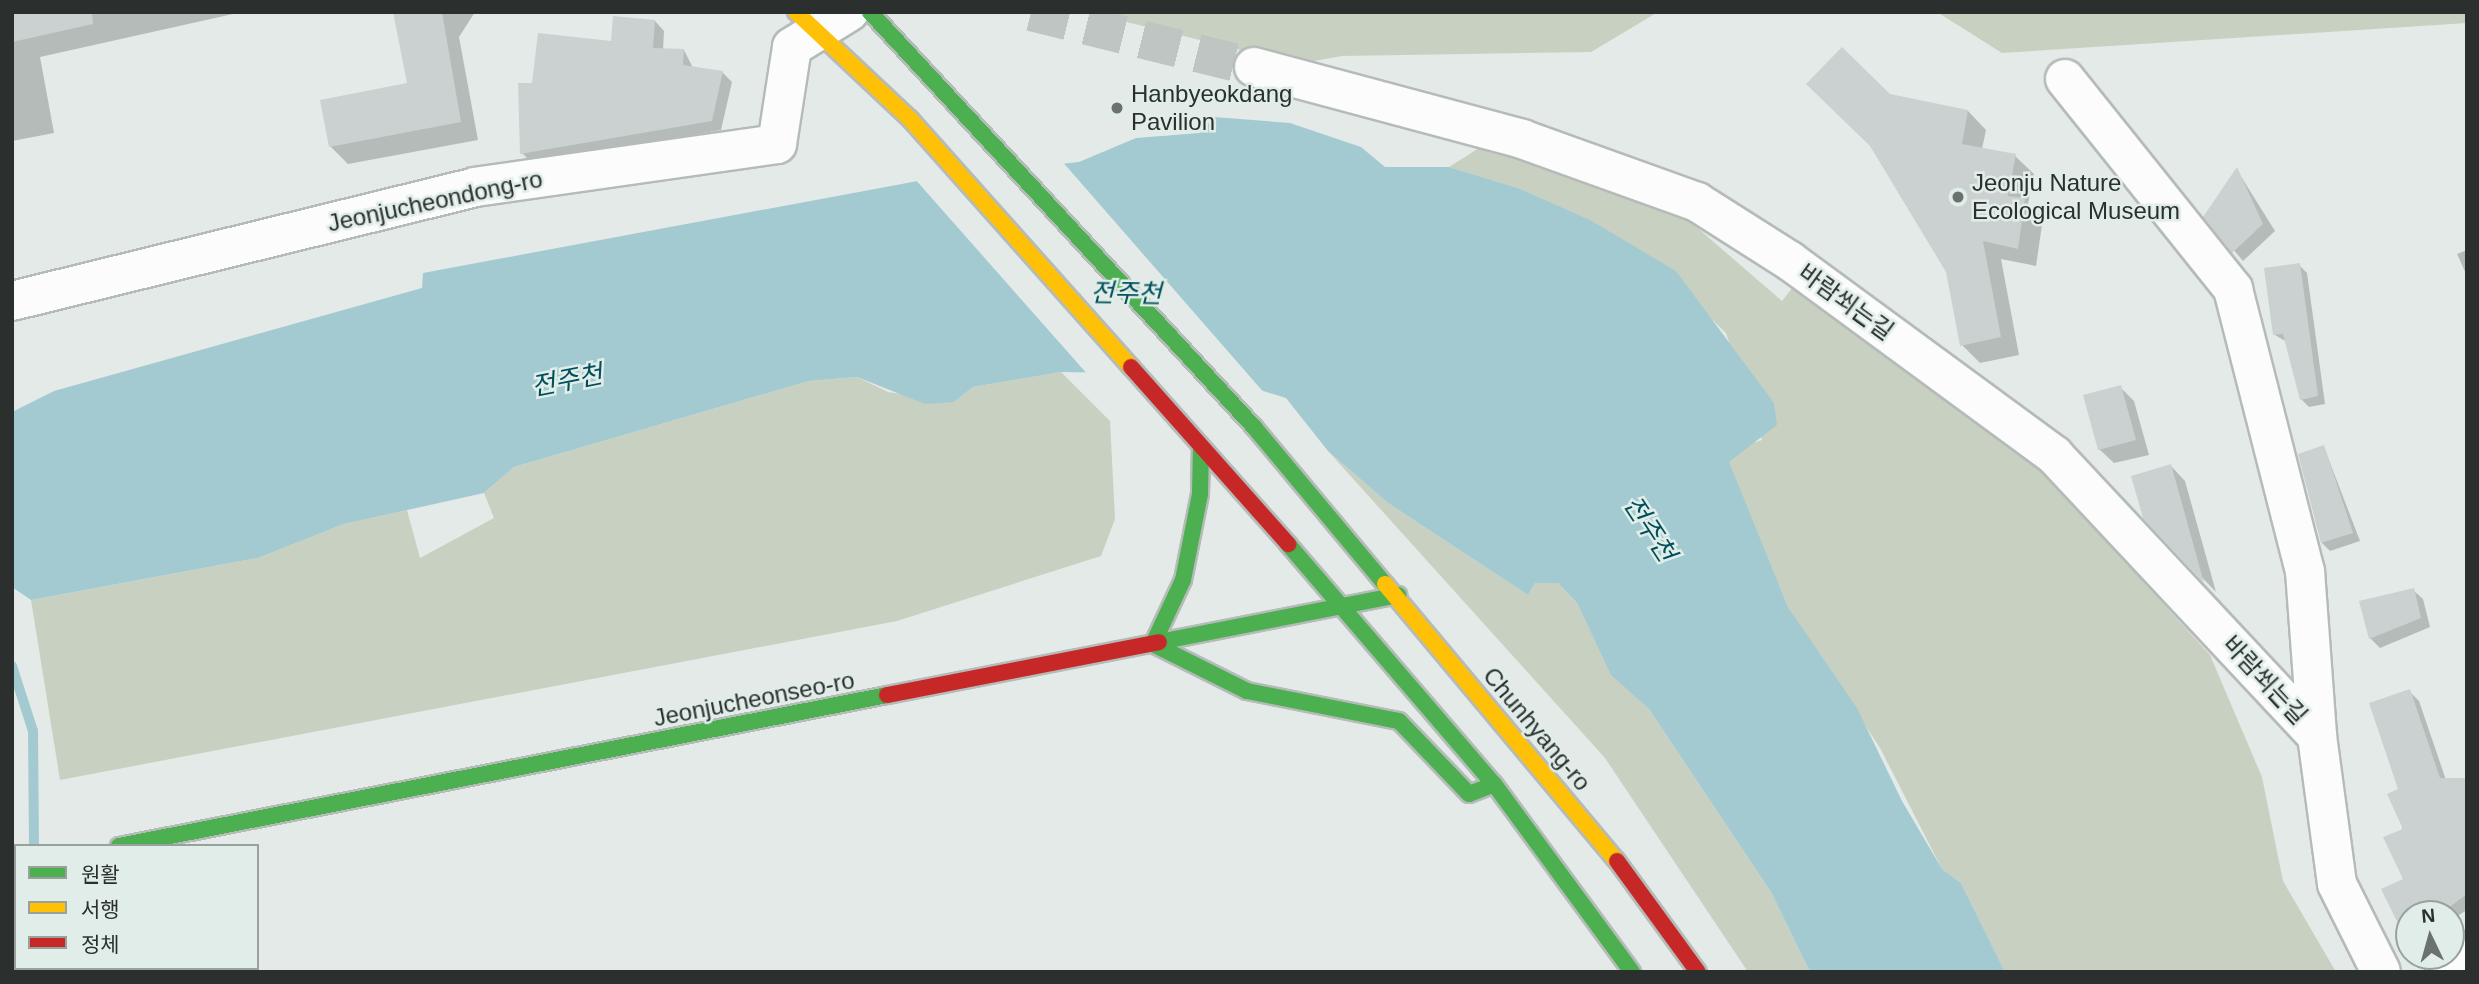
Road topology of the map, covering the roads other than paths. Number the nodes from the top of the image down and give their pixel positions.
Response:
1 (870, 12) edge
2 (822, 19) edge
3 (1254, 67) tunnel mouth
4 (2065, 79) dead end
5 (12, 301) edge
6 (1201, 447) junction
7 (1398, 595) junction
8 (1345, 607) junction
9 (1153, 644) junction
10 (2316, 736) junction
11 (1494, 785) junction
12 (131, 844) edge
13 (1632, 972) edge
14 (1698, 972) edge
15 (2381, 972) edge

1 - 7 street, Chunhyang-ro
2 - 5 street, Jeonjucheondong-ro
2 - 6 street
3 - 10 street, 바람쐬는길
4 - 10 street, 바람쐬는길
6 - 8 street
6 - 9 street
7 - 8 street, Jeonjucheonseo-ro
7 - 14 street, Chunhyang-ro
8 - 9 street, Jeonjucheonseo-ro
8 - 11 street
9 - 11 street
9 - 12 street, Jeonjucheonseo-ro
10 - 15 street, 바람쐬는길
11 - 13 street

